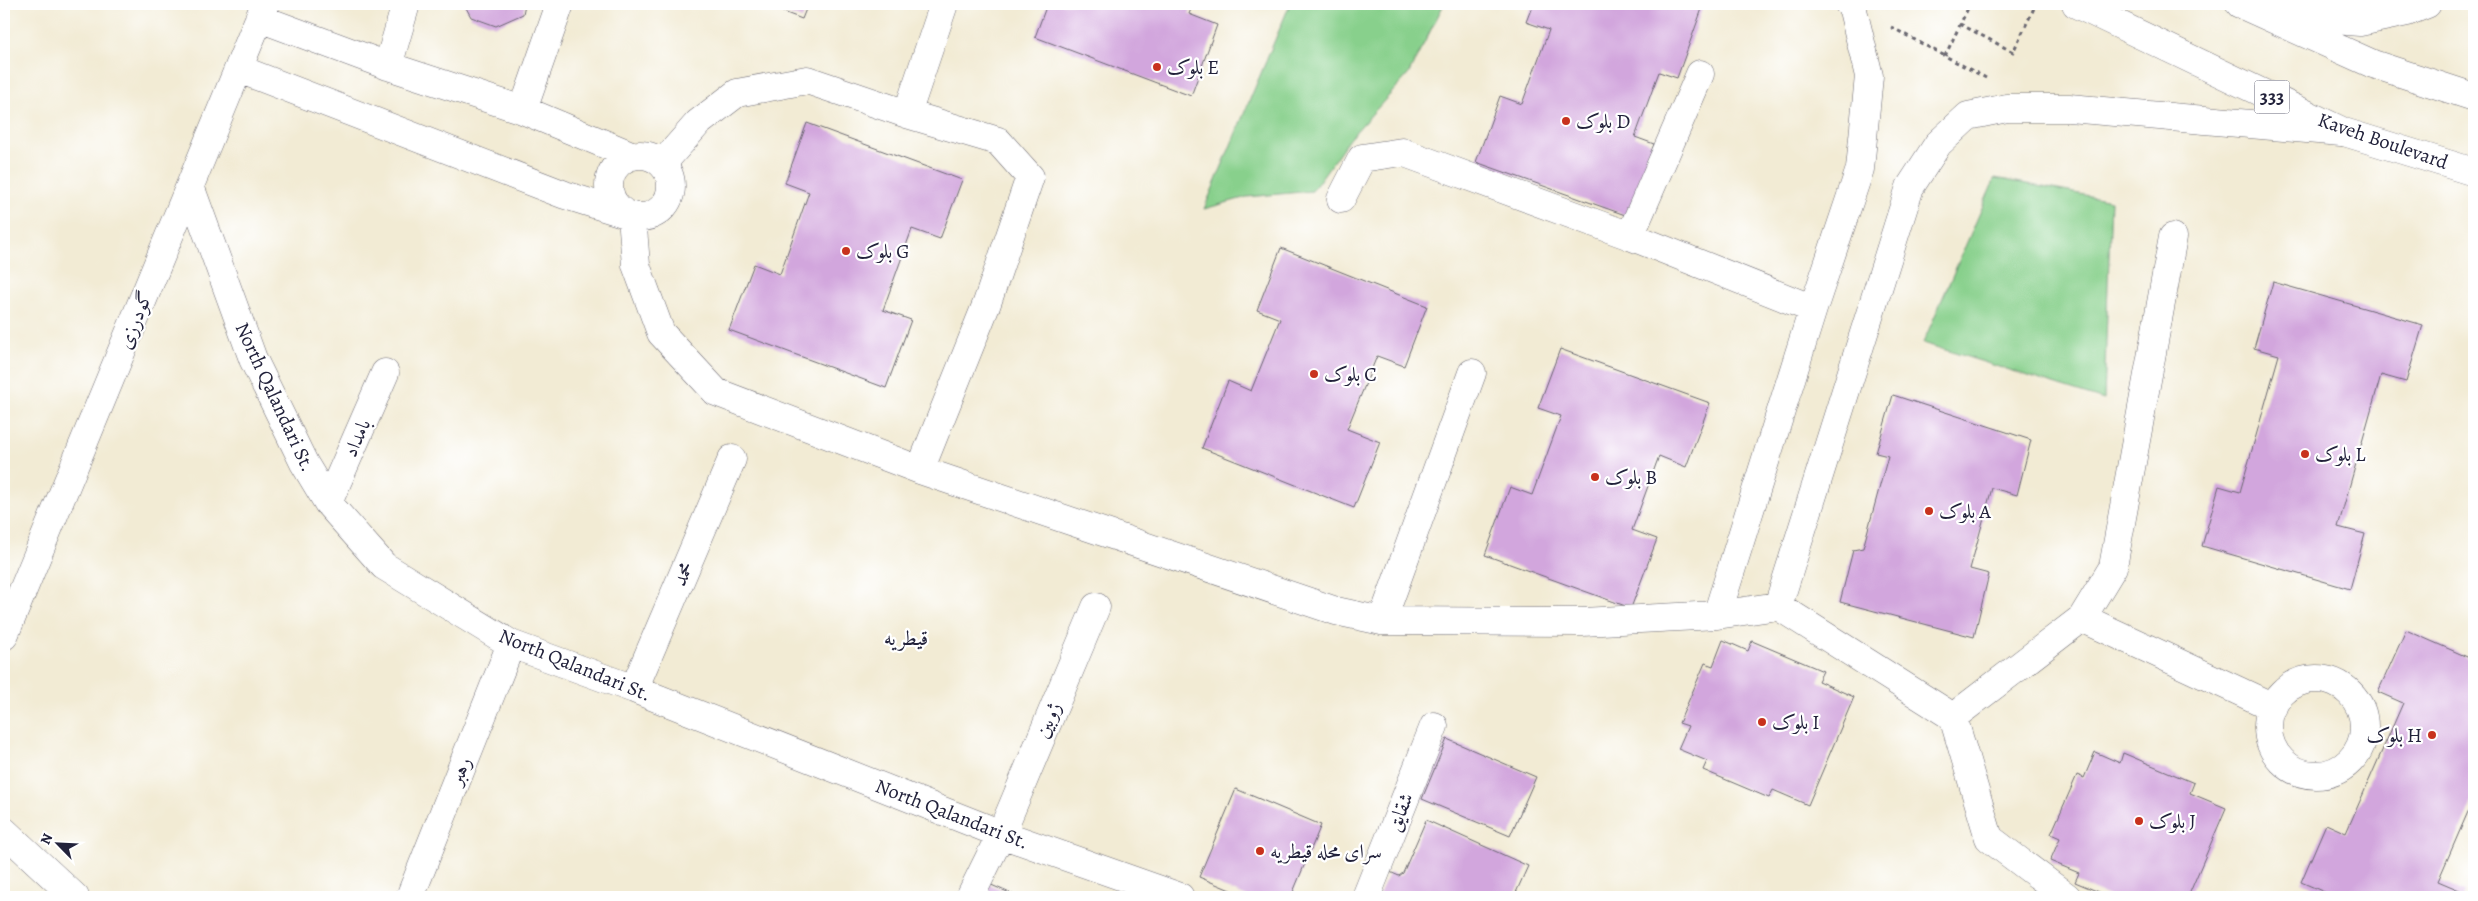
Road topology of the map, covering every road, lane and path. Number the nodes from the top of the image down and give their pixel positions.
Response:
1 (406, 4) edge
2 (560, 4) edge
3 (944, 4) edge
4 (1970, 4) edge
5 (2036, 4) edge
6 (2076, 4) edge
7 (2240, 4) edge
8 (2427, 4) edge
9 (1851, 5) edge
10 (262, 11) edge
11 (2264, 15) junction
12 (1960, 24) junction
13 (1945, 56) junction
14 (388, 66) junction
15 (239, 69) junction
16 (1700, 74) dead end
17 (1992, 81) dead end
18 (2474, 97) edge
19 (524, 110) junction
20 (907, 114) junction
21 (2344, 132) junction
22 (633, 156) junction
23 (662, 164) junction
24 (2474, 172) edge
25 (190, 186) junction
26 (1341, 199) dead end
27 (632, 216) junction
28 (1630, 236) junction
29 (2173, 237) dead end
30 (1813, 309) junction
31 (386, 373) dead end
32 (1472, 373) dead end
33 (732, 459) dead end
34 (920, 470) junction
35 (328, 503) junction
36 (1778, 606) junction
37 (1096, 607) dead end
38 (1717, 615) junction
39 (2082, 618) junction
40 (1382, 621) junction
41 (4, 636) edge
42 (511, 644) junction
43 (634, 689) junction
44 (2273, 707) dead end
45 (1953, 717) junction
46 (1434, 726) dead end
47 (4, 831) edge
48 (1001, 834) junction
49 (75, 897) edge
50 (410, 897) edge
51 (970, 897) edge
52 (1180, 897) edge
53 (1366, 897) edge
54 (2067, 897) edge

1 - 14 street
2 - 19 street
3 - 20 street
4 - 12 path
5 - 12 path
6 - 21 street, Kaveh Boulevard / 333
7 - 11 street
8 - 11 street
9 - 13 path
9 - 30 street
10 - 14 street
10 - 15 street, گودرزی
11 - 18 street
12 - 13 path
13 - 17 path
14 - 19 street
15 - 25 street, گودرزی
15 - 27 street
16 - 28 street
19 - 22 street
20 - 23 street
20 - 34 street
21 - 24 street, Kaveh Boulevard / 333
21 - 36 street
22 - 23 street
22 - 27 street
23 - 27 street
25 - 35 street, North Qalandari St.
25 - 41 street, گودرزی
26 - 28 street
27 - 34 street
28 - 30 street
29 - 39 street
30 - 38 street
31 - 35 street, بامداد
32 - 40 street
33 - 43 street, محمد
34 - 40 street
35 - 42 street, North Qalandari St.
36 - 38 street
36 - 45 street
37 - 48 street, ژوبین
38 - 40 street
39 - 44 street
39 - 45 street
42 - 43 street, North Qalandari St.
42 - 50 street, رهبر
43 - 48 street, North Qalandari St.
45 - 54 street
46 - 53 street, شقایق
47 - 49 street
48 - 51 street, ژوبین
48 - 52 street, North Qalandari St.

